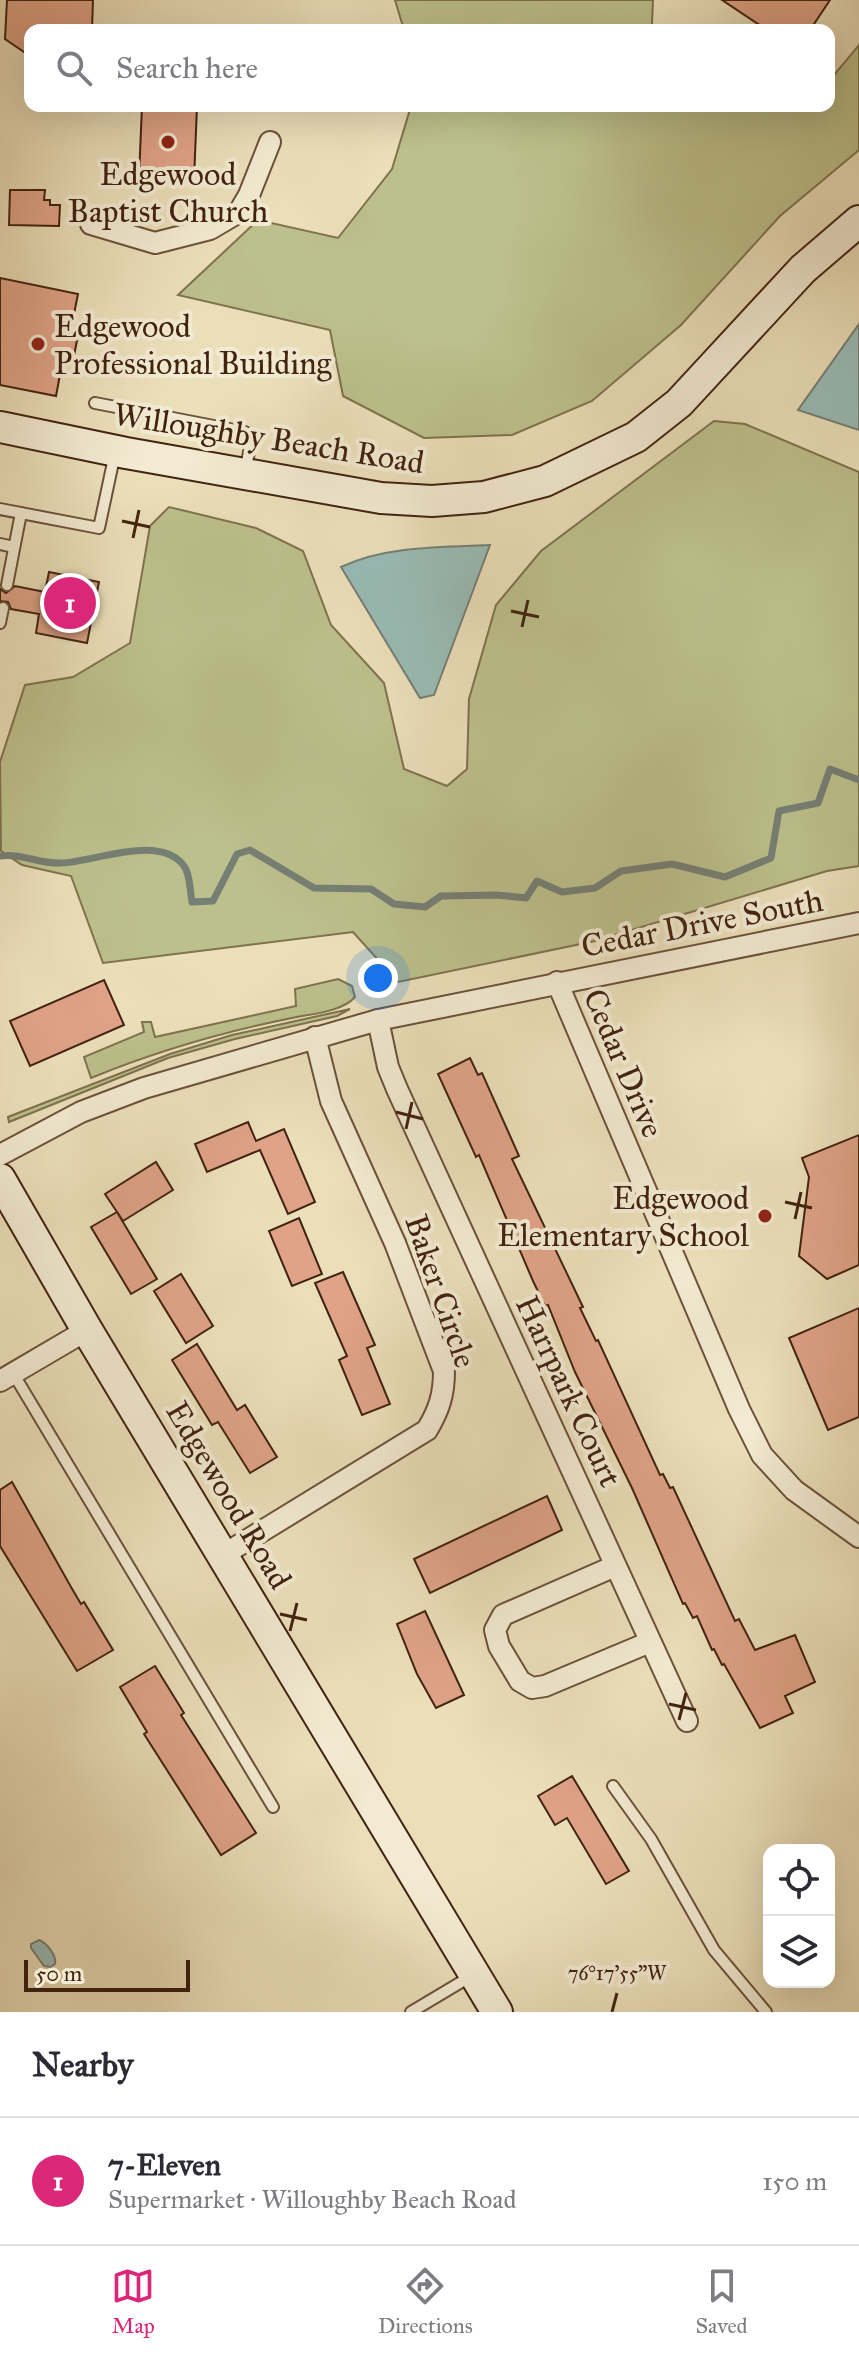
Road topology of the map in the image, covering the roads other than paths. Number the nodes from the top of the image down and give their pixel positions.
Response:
1 (270, 142) dead end
2 (859, 221) edge
3 (91, 224) dead end
4 (95, 403) dead end
5 (0, 427) edge
6 (115, 451) junction
7 (244, 474) junction
8 (0, 509) edge
9 (21, 513) junction
10 (0, 544) edge
11 (14, 547) junction
12 (5, 567) edge
13 (7, 585) dead end
14 (3, 608) dead end
15 (0, 623) edge
16 (859, 923) edge
17 (557, 982) junction
18 (378, 1020) junction
19 (315, 1037) junction
20 (0, 1155) edge
21 (0, 1179) edge
22 (87, 1330) junction
23 (6, 1377) edge
24 (859, 1537) edge
25 (223, 1555) junction
26 (615, 1566) junction
27 (650, 1642) junction
28 (687, 1721) dead end
29 (613, 1786) dead end
30 (273, 1807) dead end
31 (475, 1974) junction
32 (413, 2012) edge
33 (497, 2012) edge
34 (766, 2012) edge

1 - 3 street
2 - 7 main road, Willoughby Beach Road
4 - 7 lane
5 - 6 main road, Willoughby Beach Road
6 - 7 main road, Willoughby Beach Road
6 - 9 lane
8 - 9 lane
9 - 11 lane
10 - 11 lane
11 - 12 lane
12 - 13 lane
14 - 15 lane
16 - 17 street, Cedar Drive South
17 - 18 street, Cedar Drive
17 - 24 street, Cedar Drive
18 - 19 street, Cedar Drive
18 - 26 street, Harrpark Court
19 - 20 street, Cedar Drive
19 - 25 street, Baker Circle
21 - 22 main road, Edgewood Road
22 - 23 street
22 - 25 main road, Edgewood Road
23 - 30 lane
25 - 31 main road, Edgewood Road
26 - 27 street, Harrpark Court
26 - 27 street
27 - 28 street, Harrpark Court
29 - 34 lane
31 - 32 lane
31 - 33 main road, Edgewood Road

